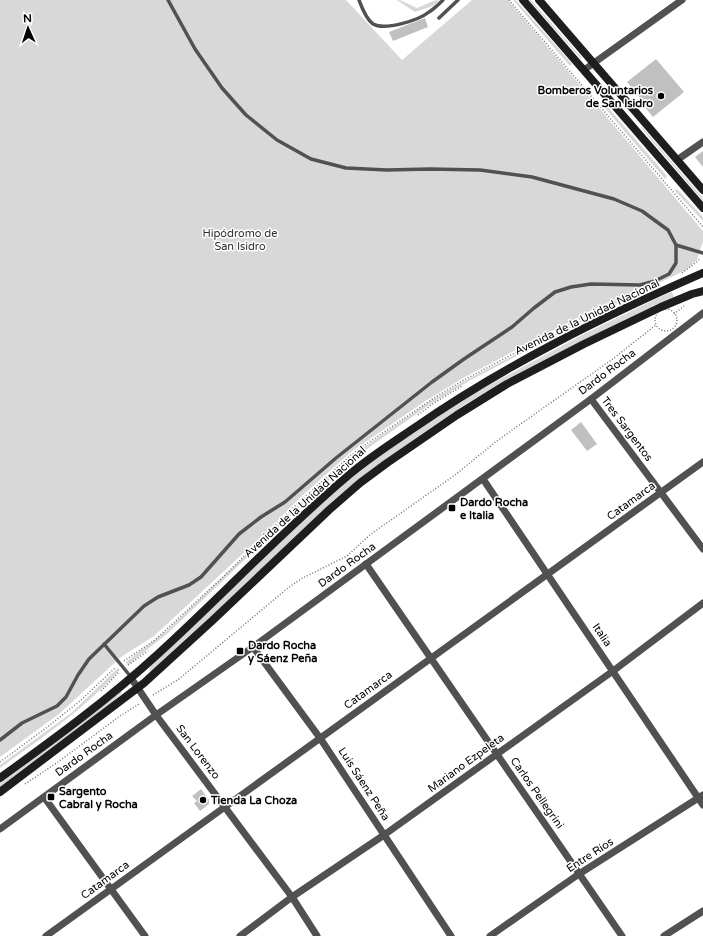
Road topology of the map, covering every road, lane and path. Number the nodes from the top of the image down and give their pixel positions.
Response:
1 (168, 0) edge
2 (359, 0) edge
3 (444, 0) edge
4 (458, 0) edge
5 (509, 0) edge
6 (523, 0) edge
7 (539, 0) edge
8 (682, 0) edge
9 (439, 18) dead end
10 (593, 63) junction
11 (584, 70) junction
12 (637, 114) junction
13 (628, 122) junction
14 (703, 142) edge
15 (677, 160) junction
16 (703, 190) edge
17 (703, 208) edge
18 (703, 227) edge
19 (676, 245) junction
20 (703, 253) edge
21 (703, 273) edge
22 (703, 291) edge
23 (689, 304) dead end
24 (703, 313) edge
25 (674, 314) junction
26 (656, 325) junction
27 (591, 399) junction
28 (703, 462) edge
29 (483, 479) junction
30 (661, 493) junction
31 (703, 549) edge
32 (366, 564) junction
33 (548, 574) junction
34 (703, 604) edge
35 (104, 644) junction
36 (253, 647) junction
37 (431, 659) junction
38 (613, 671) junction
39 (131, 678) junction
40 (138, 688) junction
41 (146, 700) junction
42 (156, 715) junction
43 (320, 738) junction
44 (0, 740) edge
45 (497, 754) junction
46 (0, 778) edge
47 (23, 785) dead end
48 (0, 792) edge
49 (44, 797) junction
50 (701, 797) edge
51 (703, 805) edge
52 (224, 807) junction
53 (0, 829) edge
54 (384, 835) junction
55 (579, 874) junction
56 (111, 890) junction
57 (292, 897) junction
58 (703, 911) edge
59 (46, 936) edge
60 (145, 936) edge
61 (240, 936) edge
62 (317, 936) edge
63 (451, 936) edge
64 (490, 936) edge
65 (622, 936) edge
66 (664, 936) edge

1 - 19 lane
2 - 3 lane
4 - 9 lane
5 - 18 path
6 - 11 main road
7 - 10 main road
8 - 10 street
10 - 11 street
10 - 12 main road
11 - 13 main road
12 - 13 main road
12 - 15 main road
13 - 17 main road
14 - 15 street
15 - 16 main road
19 - 20 lane
19 - 35 lane
21 - 39 main road, Avenida de la Unidad Nacional
22 - 40 main road, Avenida de la Unidad Nacional
23 - 25 path
24 - 27 street, Dardo Rocha
25 - 26 path
25 - 26 path
26 - 41 path
27 - 29 street, Dardo Rocha
27 - 30 street, Tres Sargentos
28 - 30 street, Catamarca
29 - 32 street, Dardo Rocha
29 - 33 street, Italia
30 - 31 street, Tres Sargentos
30 - 33 street, Catamarca
32 - 36 street, Dardo Rocha
32 - 37 street, Carlos Pellegrini
33 - 37 street, Catamarca
33 - 38 street, Italia
34 - 38 street, Mariano Ezpeleta
35 - 39 lane
35 - 44 lane
36 - 42 street, Dardo Rocha
36 - 43 street, Luis Sáenz Peña
37 - 43 street, Catamarca
37 - 45 street, Carlos Pellegrini
38 - 45 street, Mariano Ezpeleta
38 - 50 street, Italia
39 - 40 street, San Lorenzo
39 - 46 main road, Avenida de la Unidad Nacional
40 - 41 street, San Lorenzo
40 - 48 main road, Avenida de la Unidad Nacional
41 - 42 street, San Lorenzo
41 - 47 path
42 - 49 street, Dardo Rocha
42 - 52 street, San Lorenzo
43 - 52 street, Catamarca
43 - 54 street, Luis Sáenz Peña
45 - 54 street, Mariano Ezpeleta
45 - 55 street, Carlos Pellegrini
49 - 53 street, Dardo Rocha
49 - 56 street
50 - 51 street, Italia
50 - 55 street, Entre Ríos
52 - 56 street, Catamarca
52 - 57 street, San Lorenzo
54 - 57 street, Mariano Ezpeleta
54 - 63 street, Luis Sáenz Peña
55 - 64 street, Entre Ríos
55 - 65 street, Carlos Pellegrini
56 - 59 street, Catamarca
56 - 60 street
57 - 61 street, Mariano Ezpeleta
57 - 62 street, San Lorenzo
58 - 66 street

